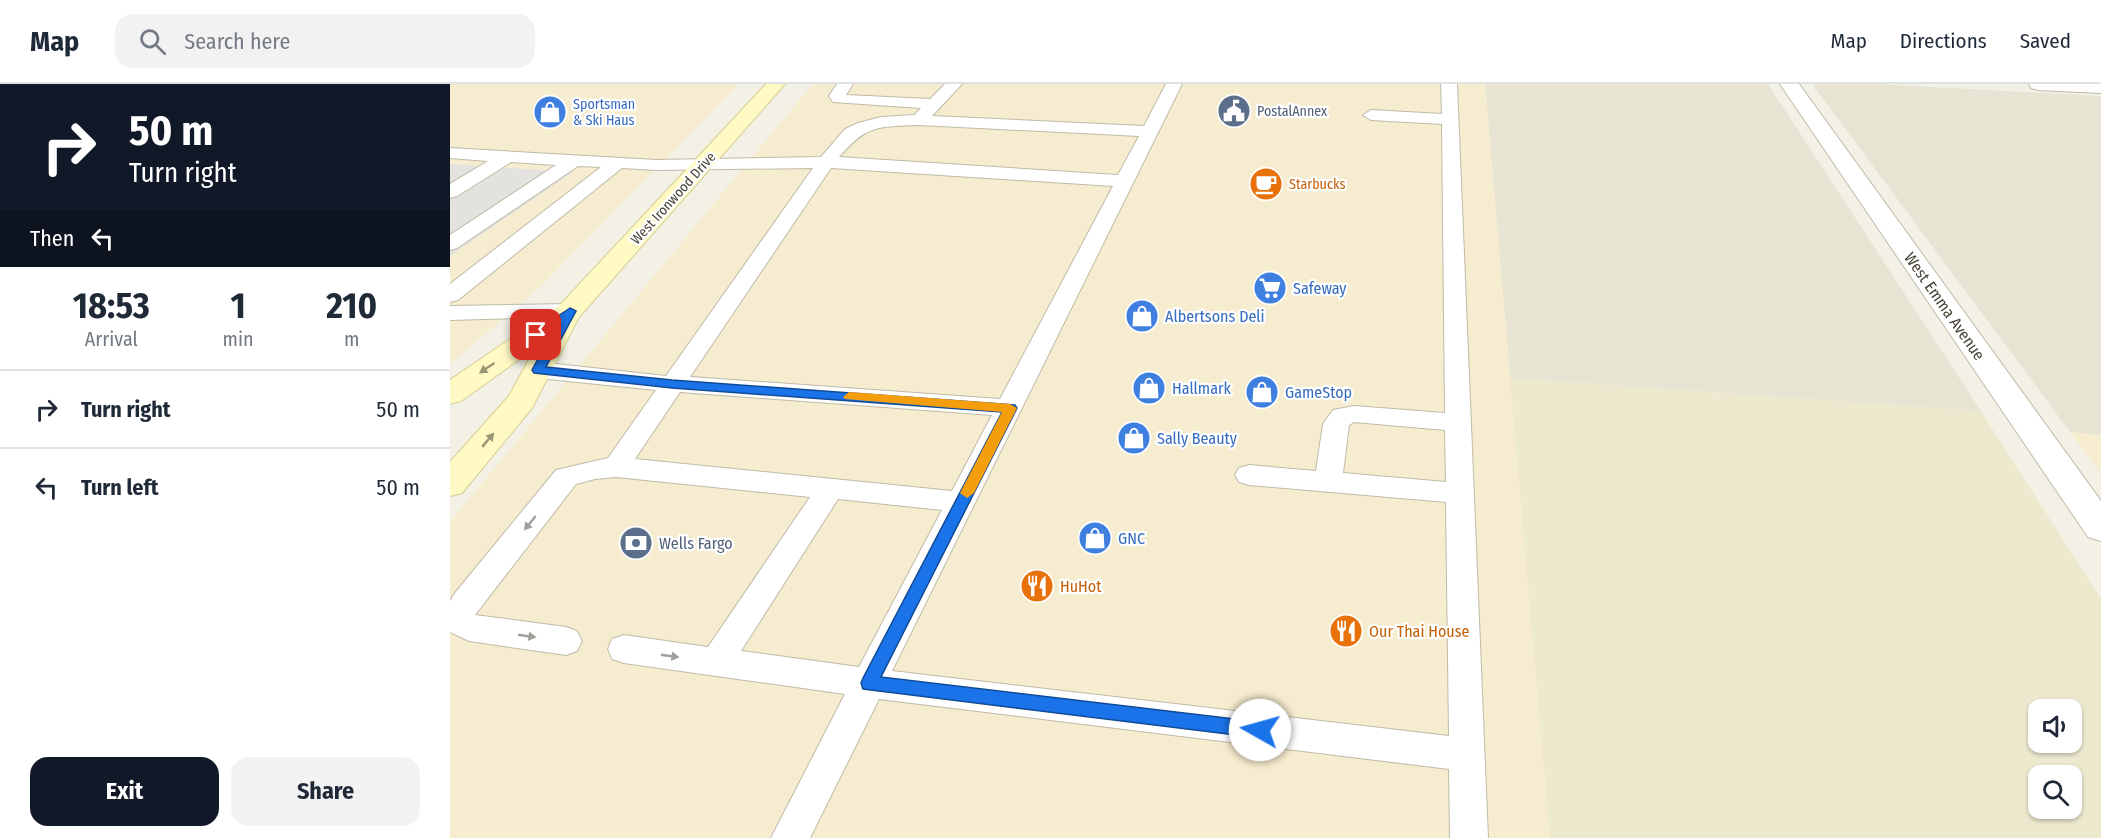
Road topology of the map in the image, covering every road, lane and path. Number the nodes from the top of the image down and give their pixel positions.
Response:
1 (776, 84) edge
2 (954, 84) edge
3 (1174, 84) edge
4 (1449, 84) edge
5 (1789, 84) edge
6 (2038, 84) edge
7 (843, 87) edge
8 (2101, 87) edge
9 (1373, 95) dead end
10 (934, 104) junction
11 (1371, 115) junction
12 (1450, 119) junction
13 (919, 120) junction
14 (1150, 131) junction
15 (1369, 134) dead end
16 (450, 153) edge
17 (508, 156) junction
18 (575, 160) junction
19 (705, 162) junction
20 (826, 162) junction
21 (618, 163) junction
22 (1124, 181) junction
23 (450, 192) edge
24 (450, 244) edge
25 (450, 295) edge
26 (570, 311) junction
27 (450, 313) edge
28 (538, 370) junction
29 (672, 384) junction
30 (450, 394) edge
31 (1010, 408) junction
32 (1458, 423) junction
33 (616, 467) junction
34 (1249, 475) dead end
35 (1328, 481) junction
36 (450, 484) edge
37 (830, 489) junction
38 (1461, 493) junction
39 (962, 502) junction
40 (2101, 528) edge
41 (566, 641) dead end
42 (624, 649) dead end
43 (716, 662) junction
44 (869, 683) junction
45 (1468, 755) junction
46 (790, 838) edge
47 (1469, 838) edge

1 - 19 street, West Ironwood Drive
2 - 10 lane
3 - 14 lane
4 - 12 lane
5 - 40 street, West Emma Avenue
6 - 8 street
7 - 10 lane
9 - 11 lane
10 - 13 lane
11 - 12 lane
11 - 15 lane
12 - 32 lane
13 - 14 lane
13 - 20 lane
14 - 22 lane
16 - 17 lane
17 - 18 lane
17 - 23 lane
18 - 21 lane
18 - 24 lane
19 - 20 lane
19 - 21 lane
19 - 26 street, West Ironwood Drive
20 - 22 lane
20 - 29 lane
21 - 25 lane
22 - 31 lane
26 - 27 lane
26 - 28 street, West Ironwood Drive
26 -> 30 street, West Ironwood Drive
28 - 29 lane
36 -> 28 street, West Ironwood Drive
29 - 31 lane
29 - 33 lane
31 - 39 lane
32 - 35 lane
32 - 38 lane
33 - 37 lane
33 -> 41 lane
34 - 35 lane
35 - 38 lane
37 - 39 lane
37 - 43 lane
38 - 45 lane
39 - 44 lane
42 -> 43 lane
43 - 44 lane
44 - 45 lane
44 - 46 lane
45 - 47 lane

